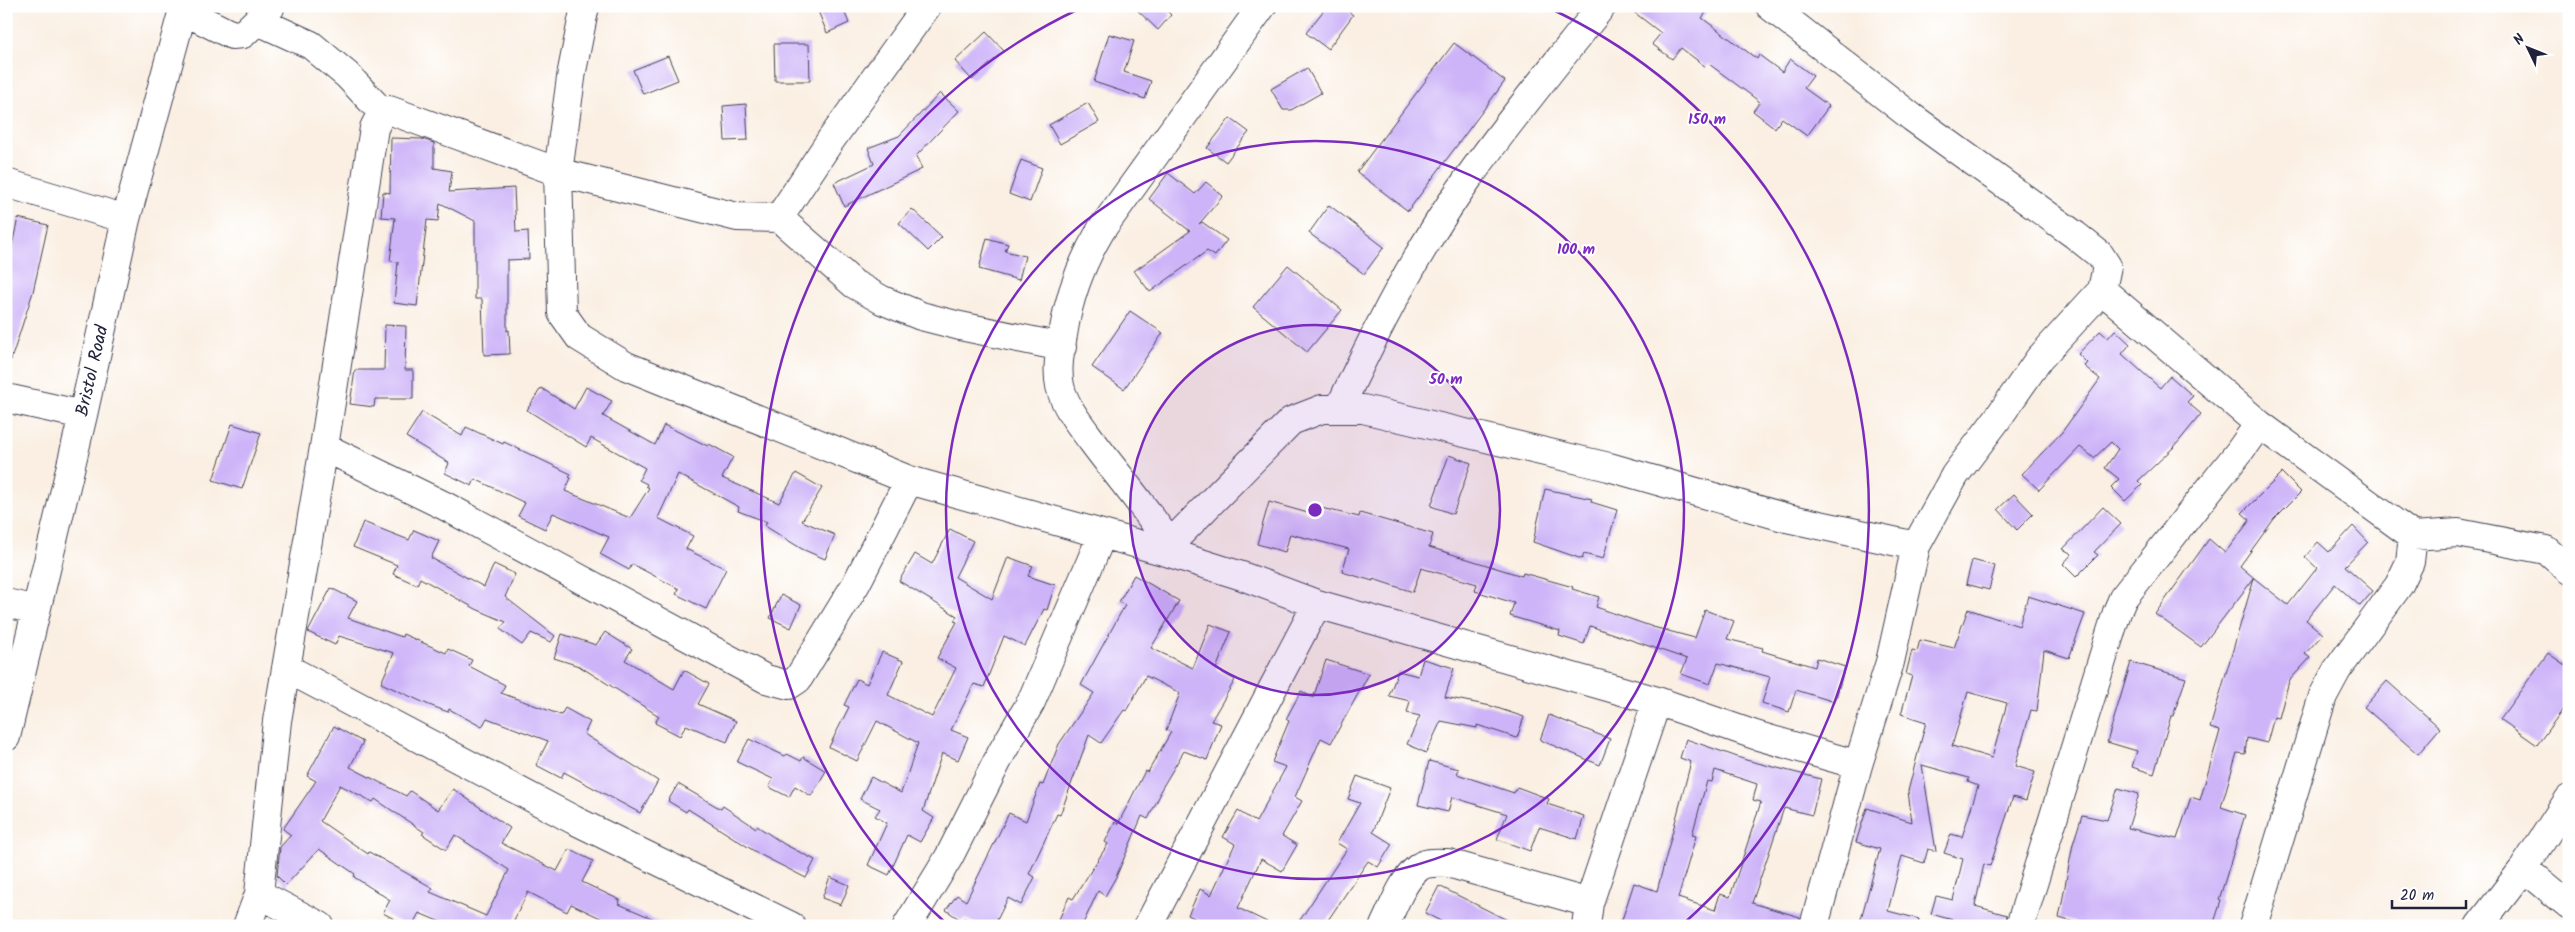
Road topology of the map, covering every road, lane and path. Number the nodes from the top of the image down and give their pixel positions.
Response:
1 (584, 6) edge
2 (927, 6) edge
3 (1262, 6) edge
4 (1602, 6) edge
5 (1770, 6) edge
6 (183, 8) edge
7 (264, 14) edge
8 (382, 112) junction
9 (558, 172) junction
10 (6, 184) edge
11 (779, 218) junction
12 (126, 219) junction
13 (2102, 290) junction
14 (1062, 347) junction
15 (6, 398) edge
16 (1339, 409) junction
17 (83, 415) junction
18 (2259, 424) junction
19 (324, 447) junction
20 (909, 480) junction
21 (1102, 535) junction
22 (2413, 536) junction
23 (1916, 546) junction
24 (1166, 548) junction
25 (2569, 570) edge
26 (6, 603) edge
27 (1317, 604) junction
28 (36, 610) junction
29 (286, 668) junction
30 (1657, 701) junction
31 (6, 736) edge
32 (1858, 765) junction
33 (2569, 798) edge
34 (2524, 868) junction
35 (259, 894) junction
36 (2569, 904) edge
37 (1588, 914) edge
38 (247, 926) edge
39 (320, 926) edge
40 (791, 926) edge
41 (907, 926) edge
42 (1148, 926) edge
43 (1384, 926) edge
44 (1814, 926) edge
45 (2020, 926) edge
46 (2254, 926) edge
47 (2479, 926) edge

1 - 9 street
2 - 11 street
3 - 14 street
4 - 16 street
5 - 13 street
6 - 7 street
6 - 12 street, Bristol Road
7 - 8 street
8 - 9 street
8 - 19 street
9 - 11 street
9 - 20 street
10 - 12 street
11 - 14 street
12 - 17 street, Bristol Road
13 - 18 street
13 - 23 street
14 - 24 street
15 - 17 street
16 - 23 street
16 - 24 street
17 - 28 street, Bristol Road
18 - 22 street
18 - 45 street
19 - 20 street
19 - 29 street
20 - 21 street
21 - 24 street
21 - 41 street
22 - 25 street
22 - 46 street
23 - 32 street
24 - 27 street
26 - 28 street
27 - 30 street
27 - 42 street
28 - 31 street, Bristol Road
29 - 35 street
29 - 40 street
30 - 32 street
30 - 37 street
32 - 44 street
33 - 34 street
34 - 36 street
34 - 47 street
35 - 38 street
35 - 39 street
37 - 43 street

